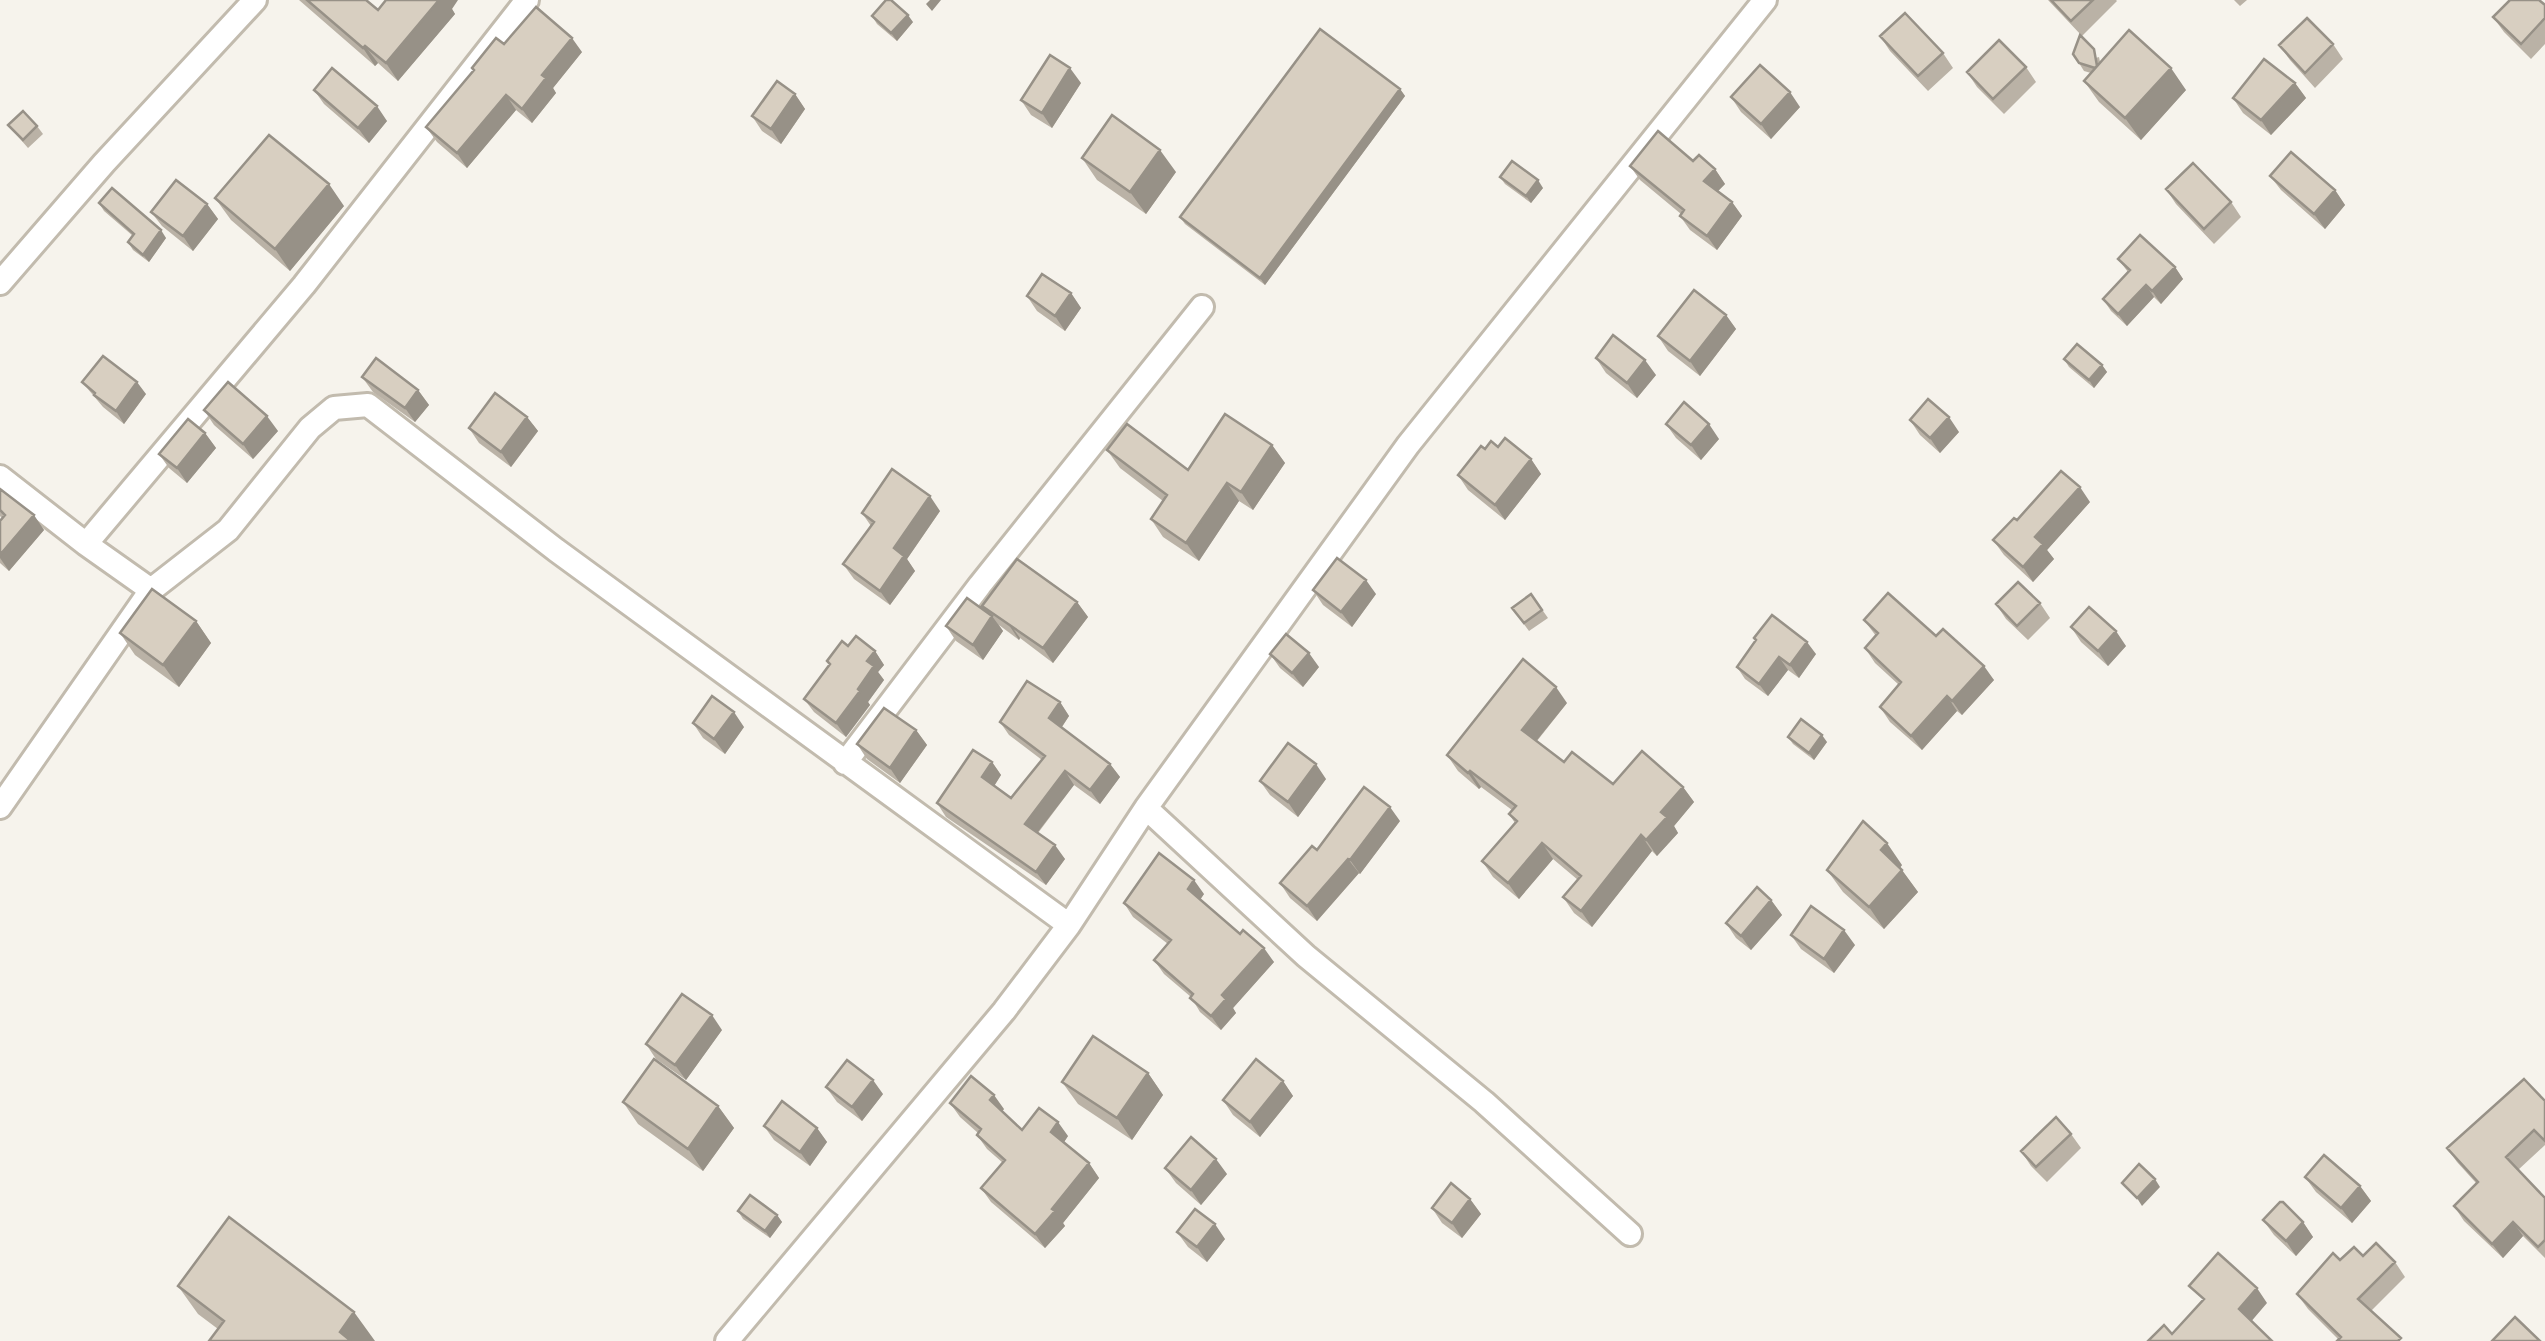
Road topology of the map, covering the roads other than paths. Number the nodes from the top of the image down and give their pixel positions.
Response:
1 (255, 0) edge
2 (527, 0) edge
3 (1765, 0) edge
4 (0, 282) edge
5 (1202, 307) dead end
6 (0, 476) edge
7 (86, 544) junction
8 (151, 590) junction
9 (845, 763) junction
10 (0, 807) edge
11 (1146, 808) junction
12 (1069, 924) junction
13 (1630, 1234) dead end
14 (727, 1341) edge

1 - 4 street
2 - 7 street
3 - 11 street
5 - 9 street
6 - 7 street
7 - 8 street
8 - 9 street
8 - 10 street
9 - 12 street
11 - 12 street
11 - 13 street
12 - 14 street

